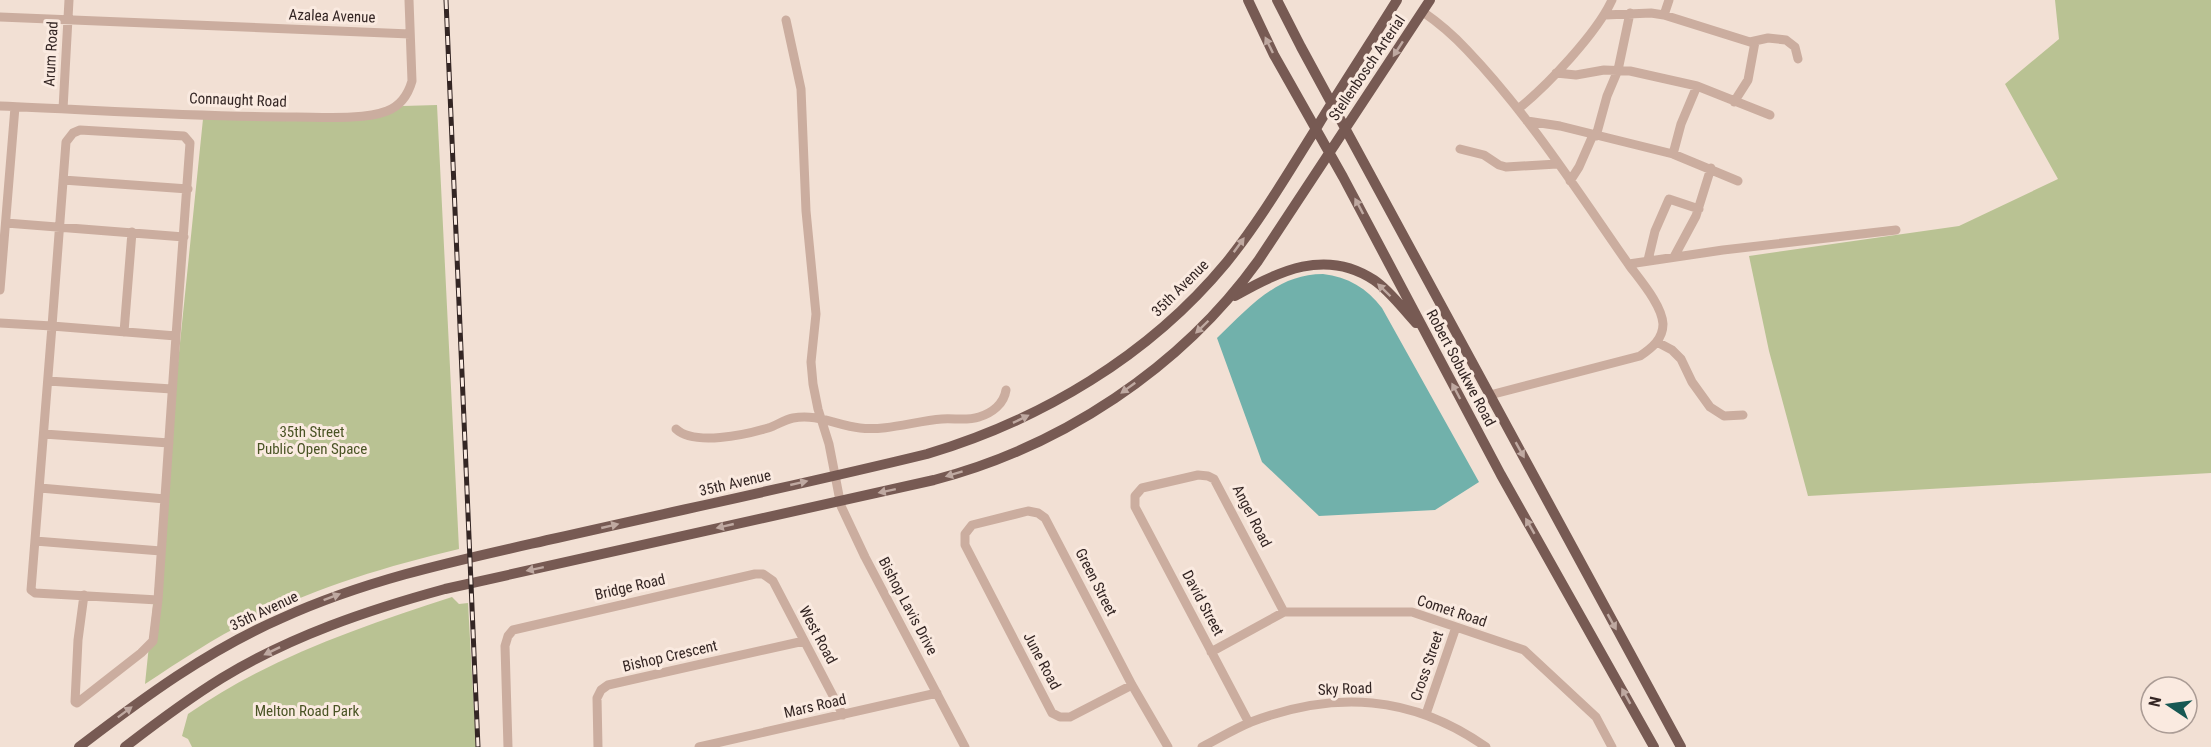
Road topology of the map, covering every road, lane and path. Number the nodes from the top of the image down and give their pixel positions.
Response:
1 (69, 0) edge
2 (409, 0) edge
3 (1248, 0) edge
4 (1277, 0) edge
5 (1397, 0) edge
6 (1430, 0) edge
7 (1612, 0) edge
8 (1669, 0) edge
9 (1423, 12) junction
10 (1630, 13) junction
11 (1605, 15) junction
12 (1664, 15) junction
13 (0, 17) edge
14 (68, 21) junction
15 (786, 21) dead end
16 (410, 34) junction
17 (1755, 42) junction
18 (1798, 59) dead end
19 (1617, 70) junction
20 (1556, 73) junction
21 (1697, 86) junction
22 (1734, 102) junction
23 (1332, 103) junction
24 (0, 106) edge
25 (15, 107) junction
26 (63, 109) junction
27 (1518, 109) junction
28 (1770, 115) dead end
29 (1527, 121) junction
30 (1345, 128) junction
31 (1315, 130) junction
32 (1595, 136) junction
33 (1460, 149) dead end
34 (1329, 153) junction
35 (1673, 154) junction
36 (1557, 164) junction
37 (1711, 168) junction
38 (4, 180) edge
39 (63, 180) junction
40 (1570, 181) junction
41 (1738, 181) dead end
42 (188, 189) junction
43 (1699, 209) junction
44 (6, 223) junction
45 (58, 228) junction
46 (1896, 230) dead end
47 (132, 232) junction
48 (184, 237) junction
49 (2, 247) edge
50 (1674, 257) junction
51 (1648, 260) junction
52 (1629, 264) junction
53 (0, 290) edge
54 (1228, 300) junction
55 (0, 323) edge
56 (52, 327) junction
57 (124, 332) junction
58 (1425, 332) junction
59 (176, 336) junction
60 (1657, 342) junction
61 (48, 381) junction
62 (172, 389) junction
63 (1006, 390) dead end
64 (1490, 395) junction
65 (1743, 416) dead end
66 (820, 417) junction
67 (676, 429) dead end
68 (44, 434) junction
69 (169, 442) junction
70 (834, 475) junction
71 (40, 488) junction
72 (1136, 496) joint
73 (165, 499) junction
74 (840, 500) junction
75 (35, 541) junction
76 (964, 545) joint
77 (161, 551) junction
78 (763, 574) joint
79 (84, 595) junction
80 (158, 600) junction
81 (1284, 612) junction
82 (1456, 627) junction
83 (804, 641) junction
84 (1211, 651) junction
85 (1132, 685) junction
86 (937, 693) junction
87 (1426, 714) junction
88 (843, 715) junction
89 (1249, 723) junction
90 (716, 745) edge
91 (79, 747) edge
92 (125, 747) edge
93 (508, 747) edge
94 (598, 747) edge
95 (699, 747) edge
96 (965, 747) edge
97 (1168, 747) edge
98 (1202, 747) edge
99 (1486, 747) edge
100 (1612, 747) edge
101 (1654, 747) edge
102 (1681, 747) edge

1 - 14 street, Arum Road
2 - 16 street, Connaught Road
31 -> 3 main road, Robert Sobukwe Road
4 - 23 main road, Robert Sobukwe Road
5 - 23 main road, Stellenbosch Arterial
6 - 9 main road, Stellenbosch Arterial
7 - 11 street
8 - 12 street
9 - 27 street
9 -> 30 main road, Stellenbosch Arterial
10 - 11 street
10 - 12 street
10 - 19 street
11 - 20 street
12 - 17 street
13 - 14 street, Azalea Avenue
14 - 16 street, Azalea Avenue
14 - 26 street, Arum Road
15 - 66 street, Bishop Lavis Drive
16 - 26 street, Connaught Road
17 - 18 street
17 - 22 street
19 - 20 street
19 - 21 street
19 - 32 street
20 - 27 street
21 - 22 street
21 - 35 street
22 - 28 street
23 - 30 main road, Robert Sobukwe Road
23 - 31 main road, Stellenbosch Arterial
24 - 25 street, Connaught Road
25 - 26 street, Connaught Road
25 - 38 street
27 - 29 street
29 - 32 street
29 - 36 street
30 - 34 main road, Stellenbosch Arterial
30 - 64 main road, Robert Sobukwe Road
31 - 34 main road, Robert Sobukwe Road
70 -> 31 main road, 35th Avenue
32 - 35 street
32 - 40 street
33 - 36 street
34 - 54 main road
58 -> 34 main road, Robert Sobukwe Road
35 - 37 street
36 - 40 street
37 - 41 street
37 - 43 street
38 - 44 street
39 - 42 street
39 - 42 street
39 - 45 street
40 - 52 street
42 - 48 street
43 - 50 street
43 - 51 street
44 - 45 street
44 - 49 street
45 - 47 street
45 - 56 street
46 - 50 street
47 - 48 street
47 - 57 street
48 - 59 street
49 - 53 street
50 - 51 street
51 - 52 street
52 - 60 street
58 -> 54 main road
54 -> 74 main road
55 - 56 street
56 - 57 street
56 - 61 street
57 - 59 street
101 -> 58 main road, Robert Sobukwe Road
59 - 62 street
60 - 64 street
60 - 65 street
61 - 62 street
61 - 68 street
62 - 69 street
63 - 66 street
64 -> 102 main road, Robert Sobukwe Road
66 - 67 street
66 - 70 street, Bishop Lavis Drive
68 - 69 street
68 - 71 street
69 - 73 street
70 - 74 street, Bishop Lavis Drive
91 -> 70 main road, 35th Avenue
71 - 73 street
71 - 75 street
72 - 81 street, Angel Road
72 - 84 street, David Street
73 - 77 street
74 - 86 street, Bishop Lavis Drive
74 -> 92 main road
75 - 77 street
75 - 79 street
76 - 85 street, June Road
76 - 85 street, Green Street
77 - 80 street
78 - 83 street, West Road
78 - 93 street, Bridge Road
79 - 80 street
79 - 80 street
81 - 82 street, Comet Road
81 - 84 street, Comet Road
82 - 87 street, Cross Street
82 - 100 street, Comet Road
83 - 88 street, West Road
83 - 94 street, Bishop Crescent
84 - 89 street, David Street
85 - 97 street, Green Street
86 - 88 street, Mars Road
86 - 96 street, Bishop Lavis Drive
87 - 89 street, Sky Road
87 - 99 street, Sky Road
88 - 90 street, Mars Road
89 - 98 street, Sky Road
90 - 95 street, Mars Road

